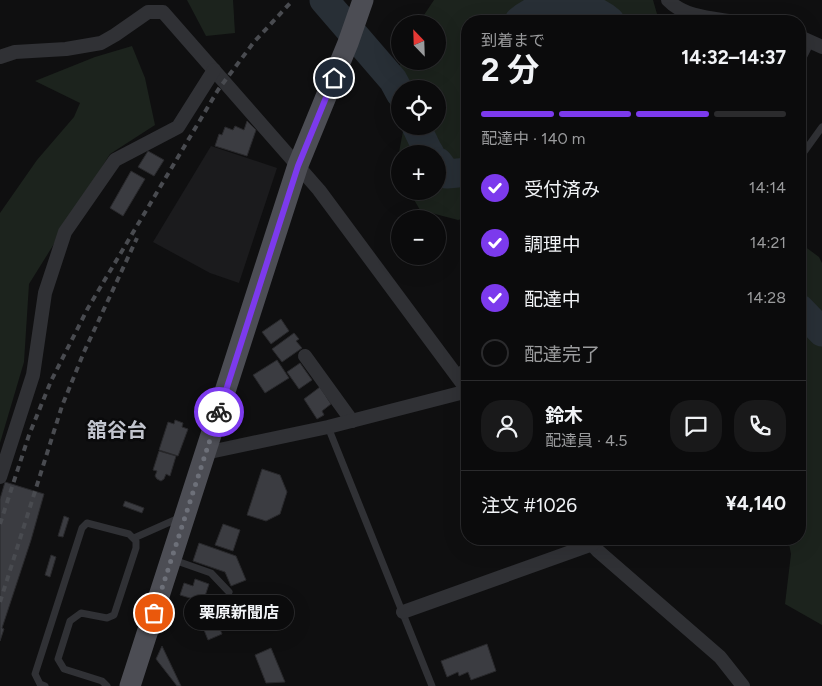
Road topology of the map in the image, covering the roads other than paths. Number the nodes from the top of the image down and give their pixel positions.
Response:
1 (148, 0) edge
2 (363, 0) edge
3 (668, 0) edge
4 (159, 12) junction
5 (698, 15) edge
6 (0, 57) edge
7 (214, 70) junction
8 (822, 127) edge
9 (806, 149) edge
10 (298, 166) junction
11 (304, 356) dead end
12 (461, 369) edge
13 (456, 374) junction
14 (461, 381) edge
15 (461, 393) edge
16 (352, 421) junction
17 (328, 427) junction
18 (205, 453) junction
19 (0, 477) edge
20 (186, 515) junction
21 (134, 538) junction
22 (582, 545) edge
23 (593, 545) edge
24 (171, 559) junction
25 (229, 592) dead end
26 (403, 612) junction
27 (45, 686) edge
28 (107, 686) edge
29 (130, 686) edge
30 (432, 686) edge
31 (743, 686) edge

1 - 4 street
2 - 10 main road
3 - 5 street
4 - 6 street
4 - 7 street
7 - 10 street
7 - 19 street
8 - 9 lane
10 - 13 street
10 - 18 main road
11 - 16 street
12 - 13 lane
13 - 14 street
15 - 16 street
16 - 17 street
17 - 18 street
17 - 26 lane
18 - 20 main road
20 - 21 lane
20 - 24 main road
21 - 27 lane
21 - 28 lane
22 - 26 street
23 - 31 street
24 - 25 lane
24 - 29 main road
26 - 30 lane

